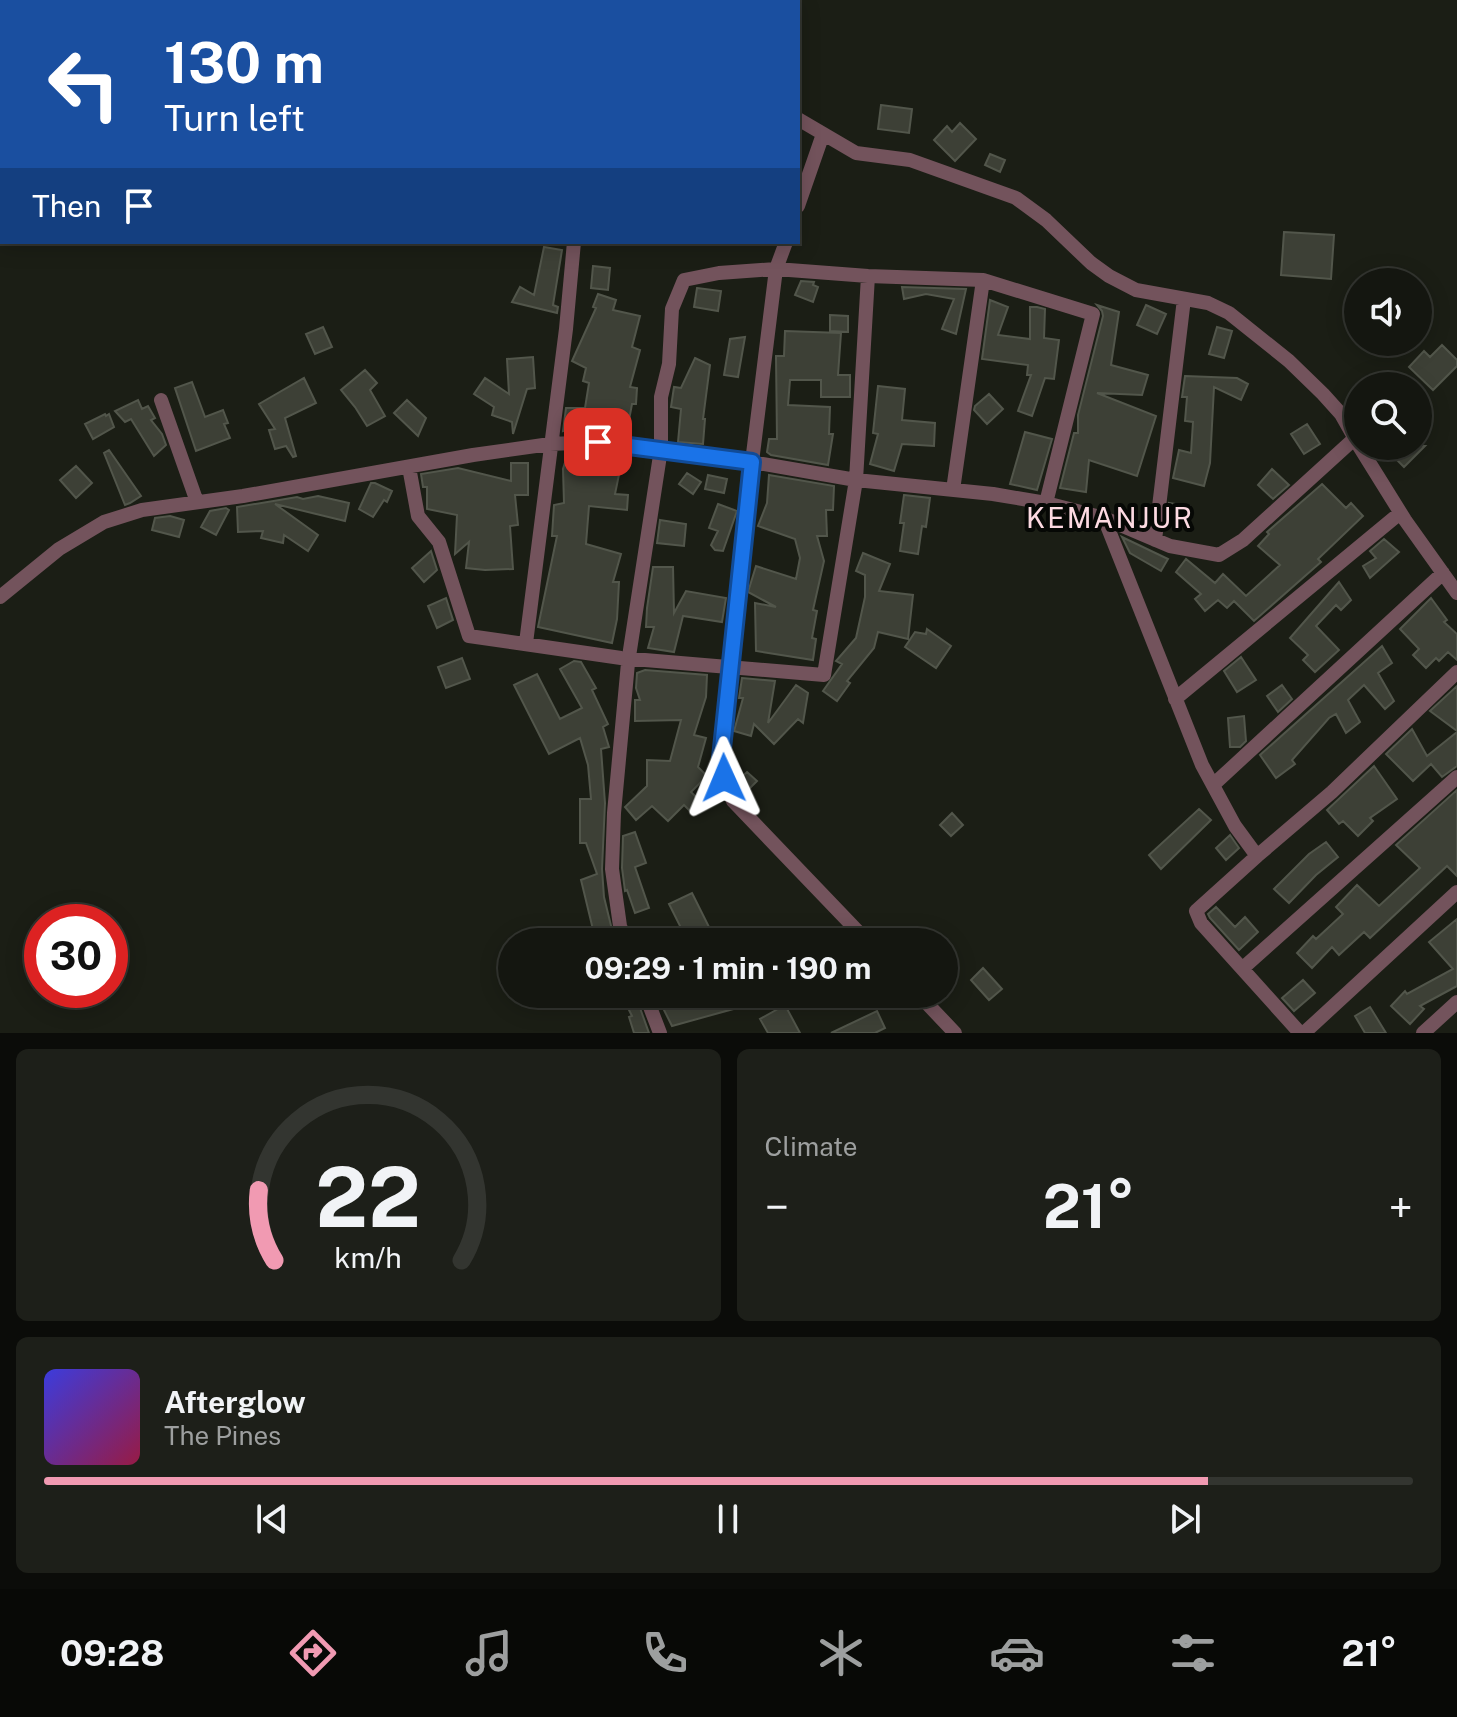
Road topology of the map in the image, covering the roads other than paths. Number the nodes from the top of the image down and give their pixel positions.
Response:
1 (800, 120) edge
2 (823, 134) junction
3 (800, 200) edge
4 (574, 244) edge
5 (785, 244) edge
6 (776, 269) junction
7 (868, 276) junction
8 (983, 280) junction
9 (1184, 299) junction
10 (161, 400) dead end
11 (1344, 419) edge
12 (550, 444) junction
13 (661, 449) junction
14 (1344, 454) edge
15 (1367, 460) edge
16 (752, 462) junction
17 (409, 467) junction
18 (856, 480) junction
19 (953, 490) junction
20 (197, 502) junction
21 (1046, 503) junction
22 (1400, 513) junction
23 (1104, 518) junction
24 (1155, 540) junction
25 (1443, 573) junction
26 (1457, 593) edge
27 (0, 597) edge
28 (526, 643) junction
29 (629, 659) junction
30 (730, 669) junction
31 (1457, 672) edge
32 (1175, 699) junction
33 (1457, 777) edge
34 (1213, 785) junction
35 (1257, 856) junction
36 (1457, 892) edge
37 (621, 928) edge
38 (855, 928) edge
39 (1243, 968) junction
40 (1457, 1002) edge
41 (650, 1008) edge
42 (931, 1008) edge
43 (660, 1033) edge
44 (955, 1033) edge
45 (1302, 1033) edge
46 (1423, 1033) edge

1 - 2 street
2 - 3 street
2 - 9 street
4 - 12 street
5 - 6 street
6 - 7 street
6 - 13 street
6 - 16 street
7 - 8 street
7 - 18 street
8 - 19 street
8 - 21 street
9 - 11 street
9 - 24 street
10 - 20 street
12 - 13 street
12 - 17 street
12 - 28 street
13 - 16 street
13 - 29 street
14 - 24 street
15 - 22 street
16 - 18 street
16 - 30 street
17 - 20 street
17 - 28 street
18 - 19 street
18 - 30 street
19 - 21 street
20 - 27 street
21 - 23 street
22 - 25 street
22 - 32 street
23 - 24 street
23 - 32 street
25 - 26 street
25 - 34 street
28 - 29 street
29 - 30 street
29 - 37 street
30 - 38 street
31 - 35 street
32 - 34 street
33 - 39 street
34 - 35 street
35 - 39 street
36 - 45 street
39 - 45 street
40 - 46 street
41 - 43 street
42 - 44 street

